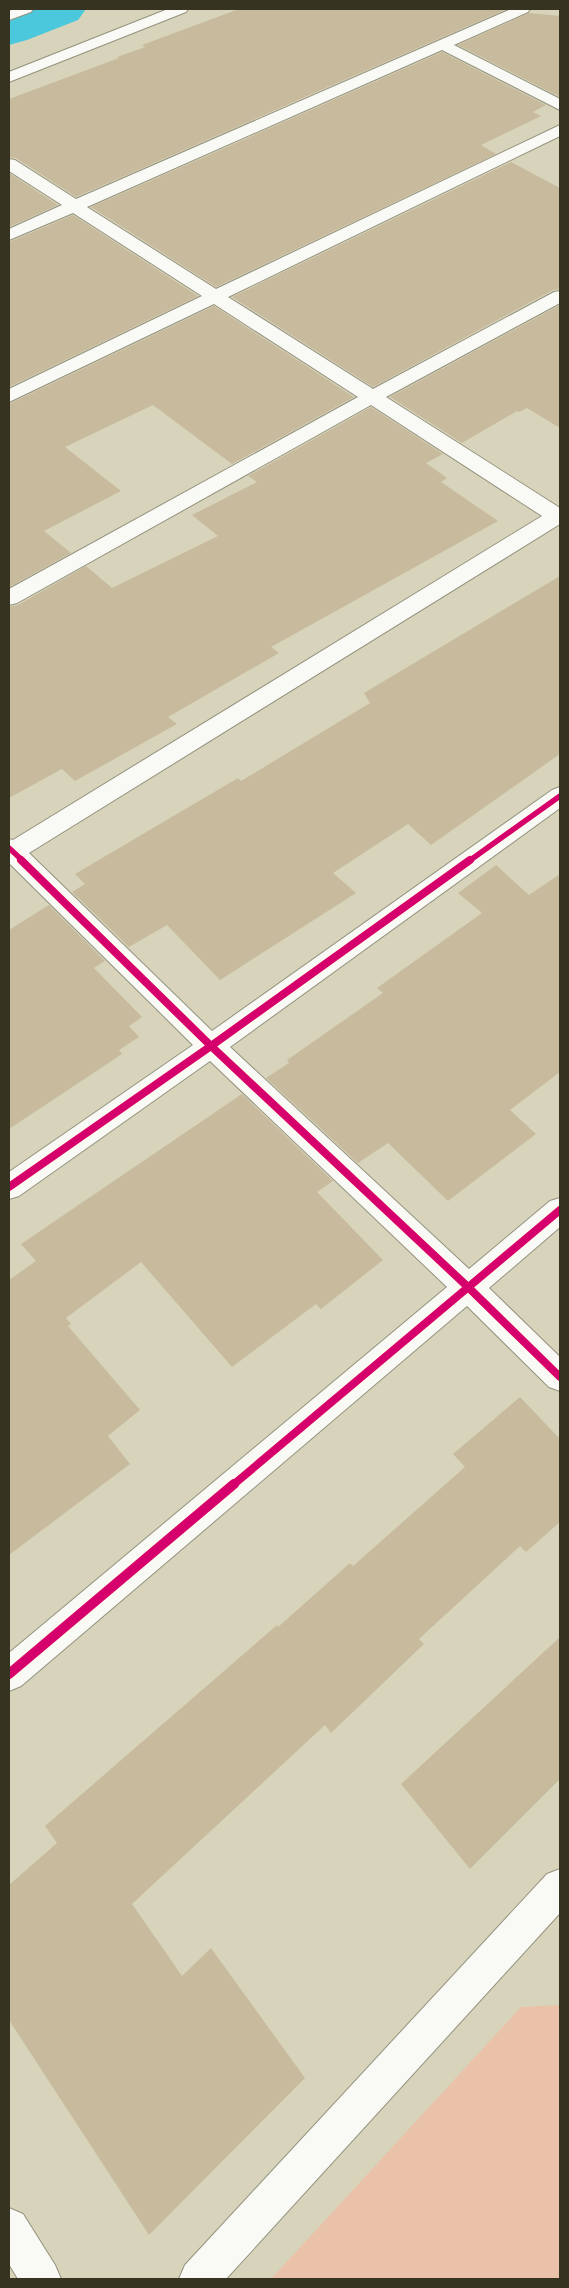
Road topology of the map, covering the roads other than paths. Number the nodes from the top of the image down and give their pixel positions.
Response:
1 (26, 9) edge
2 (181, 9) edge
3 (523, 9) edge
4 (9, 16) edge
5 (443, 45) junction
6 (9, 77) edge
7 (560, 105) edge
8 (560, 130) edge
9 (9, 164) edge
10 (75, 206) junction
11 (9, 235) edge
12 (215, 296) junction
13 (560, 296) edge
14 (9, 396) edge
15 (372, 397) junction
16 (559, 516) edge
17 (9, 598) edge
18 (560, 796) edge
19 (10, 851) edge
20 (211, 1046) junction
21 (9, 1187) edge
22 (560, 1210) edge
23 (469, 1288) junction
24 (560, 1377) edge
25 (9, 1674) edge
26 (560, 1890) edge
27 (9, 2228) edge
28 (41, 2279) edge
29 (199, 2279) edge

1 - 4 street
2 - 6 street
3 - 5 street
5 - 7 street
5 - 10 street
8 - 12 street
9 - 10 street
10 - 11 street
10 - 12 street
12 - 14 street
12 - 15 street
13 - 15 street
15 - 16 street
15 - 17 street
16 - 19 street
18 - 20 street
19 - 20 street
20 - 21 street
20 - 23 street
22 - 23 street
23 - 24 street
23 - 25 street
26 - 29 street
27 - 28 street

